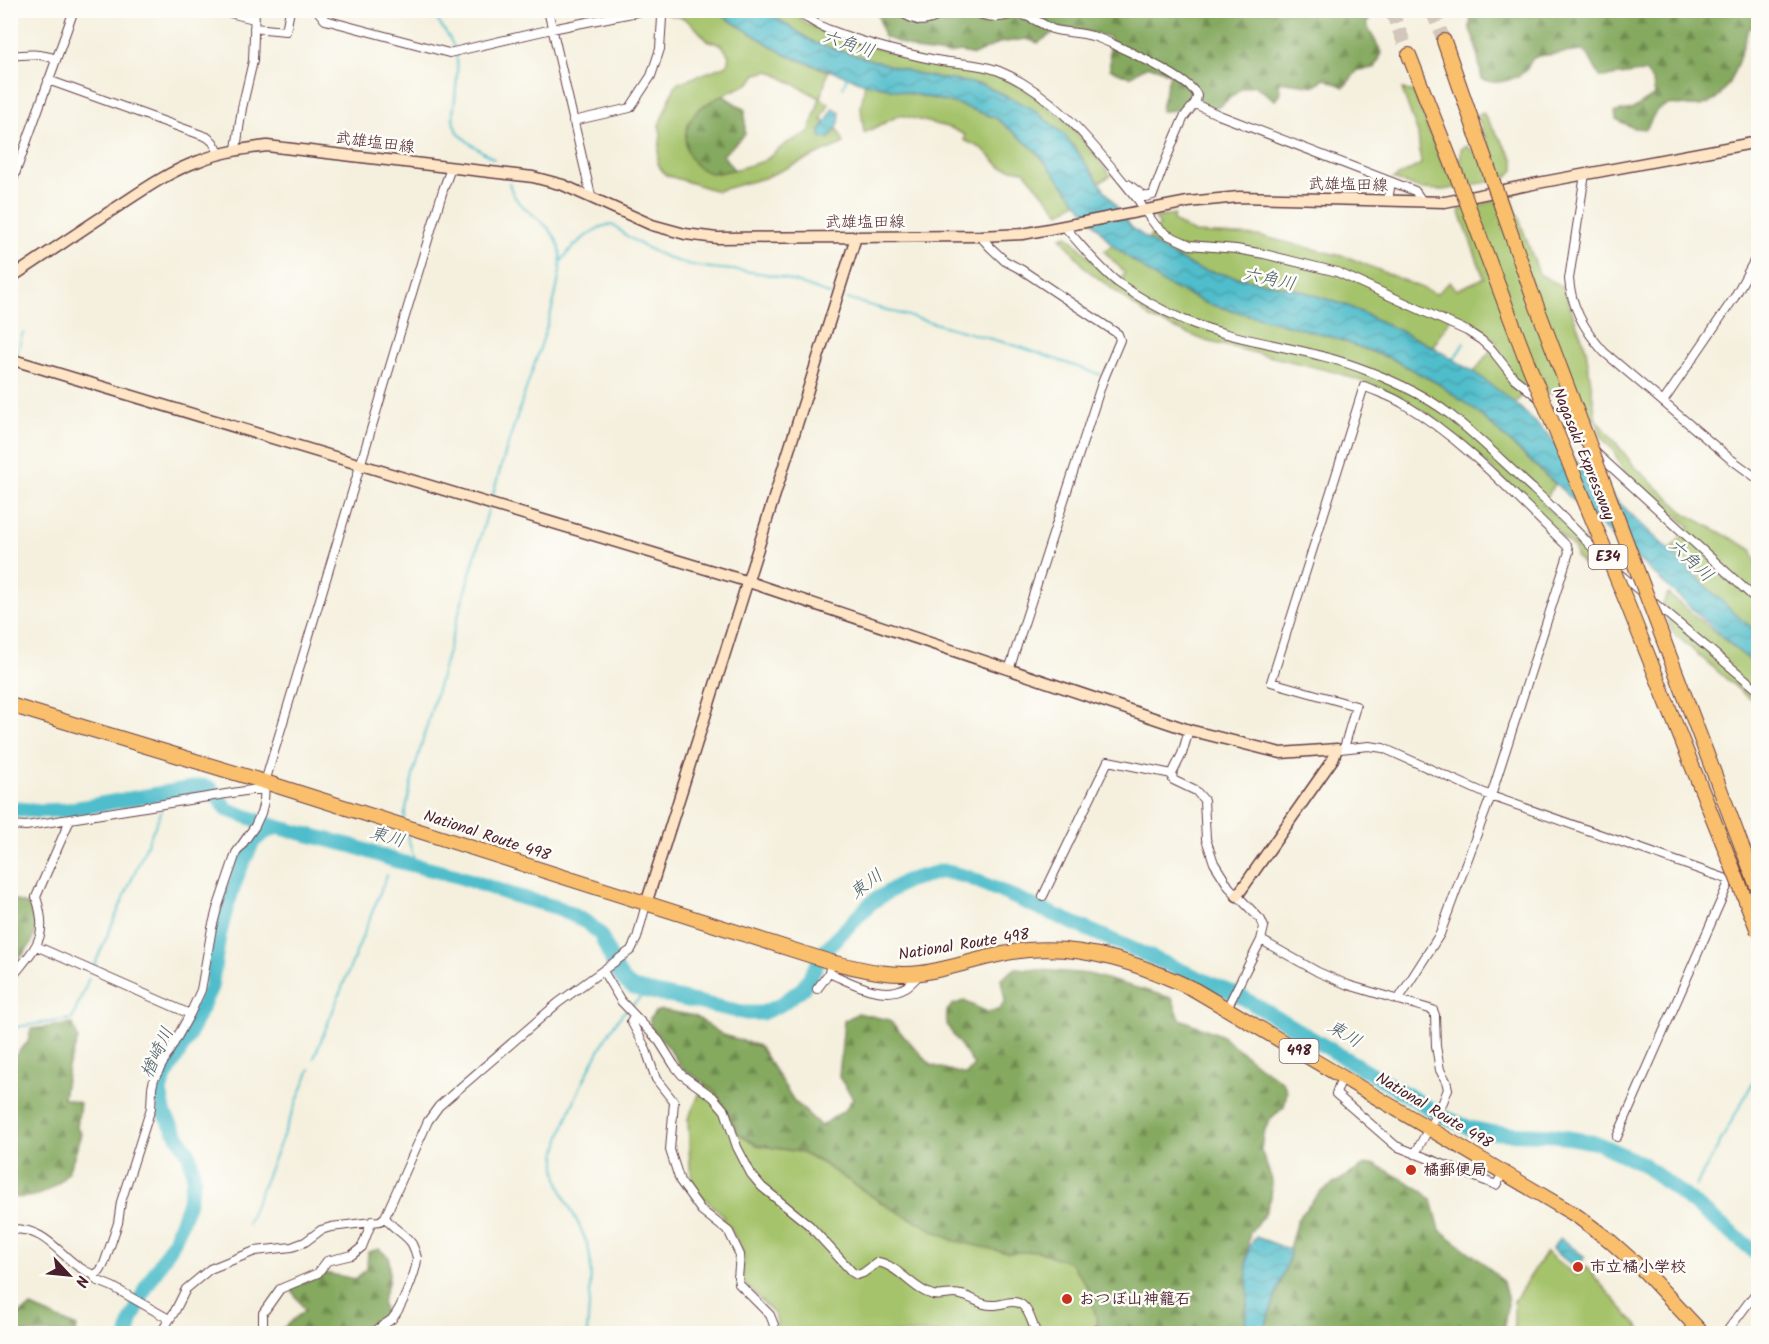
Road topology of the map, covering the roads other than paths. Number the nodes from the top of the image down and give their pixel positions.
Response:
1 (74, 10) edge
2 (218, 10) edge
3 (290, 10) edge
4 (317, 10) edge
5 (548, 10) edge
6 (647, 10) edge
7 (657, 10) edge
8 (800, 10) edge
9 (897, 10) edge
10 (254, 15) edge
11 (254, 28) junction
12 (552, 29) junction
13 (1444, 41) tunnel mouth
14 (1409, 55) tunnel mouth
15 (10, 56) edge
16 (56, 58) junction
17 (48, 80) junction
18 (1194, 104) junction
19 (573, 121) junction
20 (1758, 142) edge
21 (236, 150) junction
22 (220, 154) junction
23 (451, 168) junction
24 (1585, 174) junction
25 (1123, 182) junction
26 (1391, 182) junction
27 (10, 188) edge
28 (591, 196) junction
29 (1388, 201) junction
30 (1423, 202) junction
31 (1142, 211) junction
32 (1066, 226) junction
33 (980, 236) junction
34 (856, 237) junction
35 (1758, 254) edge
36 (10, 278) edge
37 (10, 359) edge
38 (1663, 402) junction
39 (361, 465) junction
40 (1758, 479) edge
41 (749, 582) junction
42 (1758, 601) edge
43 (1009, 670) junction
44 (1758, 690) edge
45 (10, 705) edge
46 (1189, 730) junction
47 (1340, 748) junction
48 (1172, 774) junction
49 (265, 786) junction
50 (1491, 796) junction
51 (70, 820) junction
52 (10, 825) edge
53 (1730, 880) junction
54 (1758, 890) edge
55 (1043, 896) dead end
56 (1237, 896) junction
57 (646, 904) junction
58 (1758, 931) edge
59 (1261, 940) junction
60 (36, 946) junction
61 (830, 968) junction
62 (604, 970) junction
63 (10, 980) edge
64 (817, 989) dead end
65 (1398, 1000) junction
66 (1229, 1005) junction
67 (190, 1014) junction
68 (634, 1016) junction
69 (1342, 1077) junction
70 (1430, 1123) junction
71 (1617, 1137) dead end
72 (1415, 1154) junction
73 (1504, 1172) junction
74 (385, 1217) junction
75 (372, 1221) junction
76 (10, 1229) edge
77 (94, 1275) junction
78 (1758, 1290) edge
79 (169, 1319) junction
80 (160, 1334) edge
81 (259, 1334) edge
82 (373, 1334) edge
83 (771, 1334) edge
84 (1037, 1334) edge
85 (1703, 1334) edge
86 (1725, 1334) edge

1 - 16 street
2 - 10 street
3 - 11 street
4 - 12 street
5 - 12 street
6 - 12 street
7 - 19 street
8 - 25 street
9 - 18 street
10 - 11 street
11 - 21 street
12 - 19 street
13 - 54 highway, Nagasaki Expressway / E34, bridge
14 - 58 highway, Nagasaki Expressway / E34, bridge
15 - 16 street
16 - 17 street
17 - 22 street
17 - 27 street
18 - 25 street
18 - 26 street
19 - 28 street
20 - 24 street, 武雄塩田線
21 - 22 street, 武雄塩田線
21 - 23 street, 武雄塩田線
22 - 36 street, 武雄塩田線
23 - 28 street, 武雄塩田線
23 - 39 street
24 - 30 street, 武雄塩田線
24 - 38 street
25 - 31 street
26 - 29 street
26 - 30 street
28 - 34 street, 武雄塩田線
29 - 30 street, 武雄塩田線
29 - 31 street, 武雄塩田線
31 - 32 street, 武雄塩田線
31 - 42 street
32 - 33 street, 武雄塩田線
32 - 44 street
33 - 34 street, 武雄塩田線
33 - 43 street
34 - 41 street
35 - 38 street
37 - 39 street
38 - 40 street
39 - 41 street
39 - 49 street
41 - 43 street
41 - 57 street
43 - 46 street
45 - 49 highway, National Route 498 / 498
46 - 47 street
46 - 48 street
47 - 50 street
47 - 50 street
47 - 56 street
48 - 55 street
48 - 56 street
49 - 51 street
49 - 57 highway, National Route 498 / 498
49 - 67 street
50 - 53 street
50 - 65 street
51 - 52 street
51 - 60 street
53 - 54 street
53 - 71 street
56 - 59 street
57 - 61 highway, National Route 498 / 498
57 - 62 street
59 - 65 street
59 - 66 street
60 - 63 street
60 - 67 street
61 - 64 street
61 - 66 highway, National Route 498 / 498
62 - 68 street
62 - 74 street
65 - 70 street
66 - 69 highway, National Route 498 / 498
67 - 77 street
68 - 83 street
68 - 84 street
69 - 70 highway, National Route 498 / 498
69 - 72 street
70 - 72 street
70 - 73 highway, National Route 498 / 498
72 - 73 street
73 - 85 highway, National Route 498 / 498
74 - 75 street
74 - 82 street
75 - 79 street
75 - 81 street
76 - 77 street
77 - 79 street
78 - 86 street
79 - 80 street

